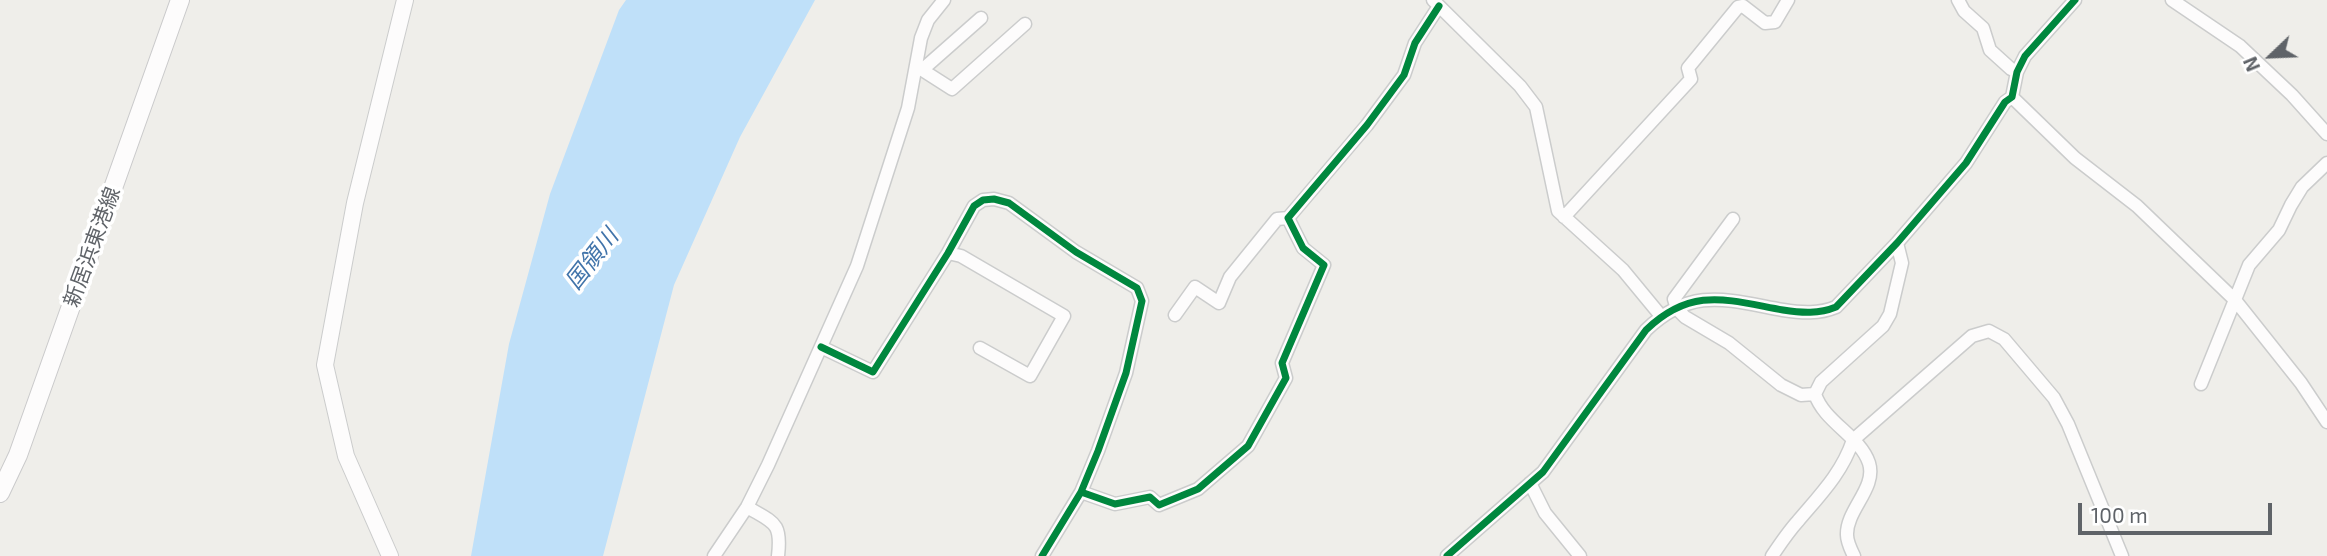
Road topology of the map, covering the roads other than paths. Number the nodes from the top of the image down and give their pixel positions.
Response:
1 (180, 0) edge
2 (405, 0) edge
3 (944, 0) edge
4 (1788, 0) edge
5 (1958, 0) edge
6 (2075, 0) edge
7 (2172, 0) edge
8 (1436, 3) edge
9 (981, 18) dead end
10 (1025, 24) dead end
11 (919, 68) junction
12 (2017, 72) junction
13 (2012, 97) junction
14 (2327, 134) edge
15 (2327, 163) edge
16 (1564, 217) junction
17 (1288, 218) junction
18 (1733, 219) dead end
19 (1897, 243) junction
20 (948, 253) junction
21 (2235, 300) junction
22 (1677, 309) junction
23 (1175, 315) dead end
24 (1661, 316) junction
25 (821, 347) junction
26 (980, 348) dead end
27 (2201, 384) dead end
28 (1815, 394) junction
29 (2323, 403) edge
30 (2327, 422) edge
31 (1853, 440) junction
32 (1530, 483) junction
33 (1081, 492) junction
34 (0, 493) edge
35 (747, 507) junction
36 (390, 556) edge
37 (714, 556) edge
38 (778, 556) edge
39 (1042, 556) edge
40 (1447, 556) edge
41 (1580, 556) edge
42 (1772, 556) edge
43 (1854, 556) edge
44 (2122, 556) edge

1 - 34 main road, 新居浜東港線
2 - 36 street
3 - 11 street
4 - 16 street
5 - 12 street
6 - 12 street
7 - 14 street
8 - 16 street
8 - 17 street
9 - 11 street
10 - 11 street
11 - 25 street
12 - 13 street
13 - 19 street
13 - 21 street
15 - 21 street
16 - 24 street
17 - 23 street
17 - 33 street
18 - 22 street
19 - 22 street
19 - 28 street
20 - 25 street
20 - 26 street
20 - 33 street
21 - 27 street
21 - 29 street
22 - 24 street
22 - 28 street
24 - 32 street
25 - 35 street
28 - 31 street
29 - 30 street
31 - 42 street
31 - 43 street
31 - 44 street
32 - 40 street
32 - 41 street
33 - 39 street
35 - 37 street
35 - 38 street

